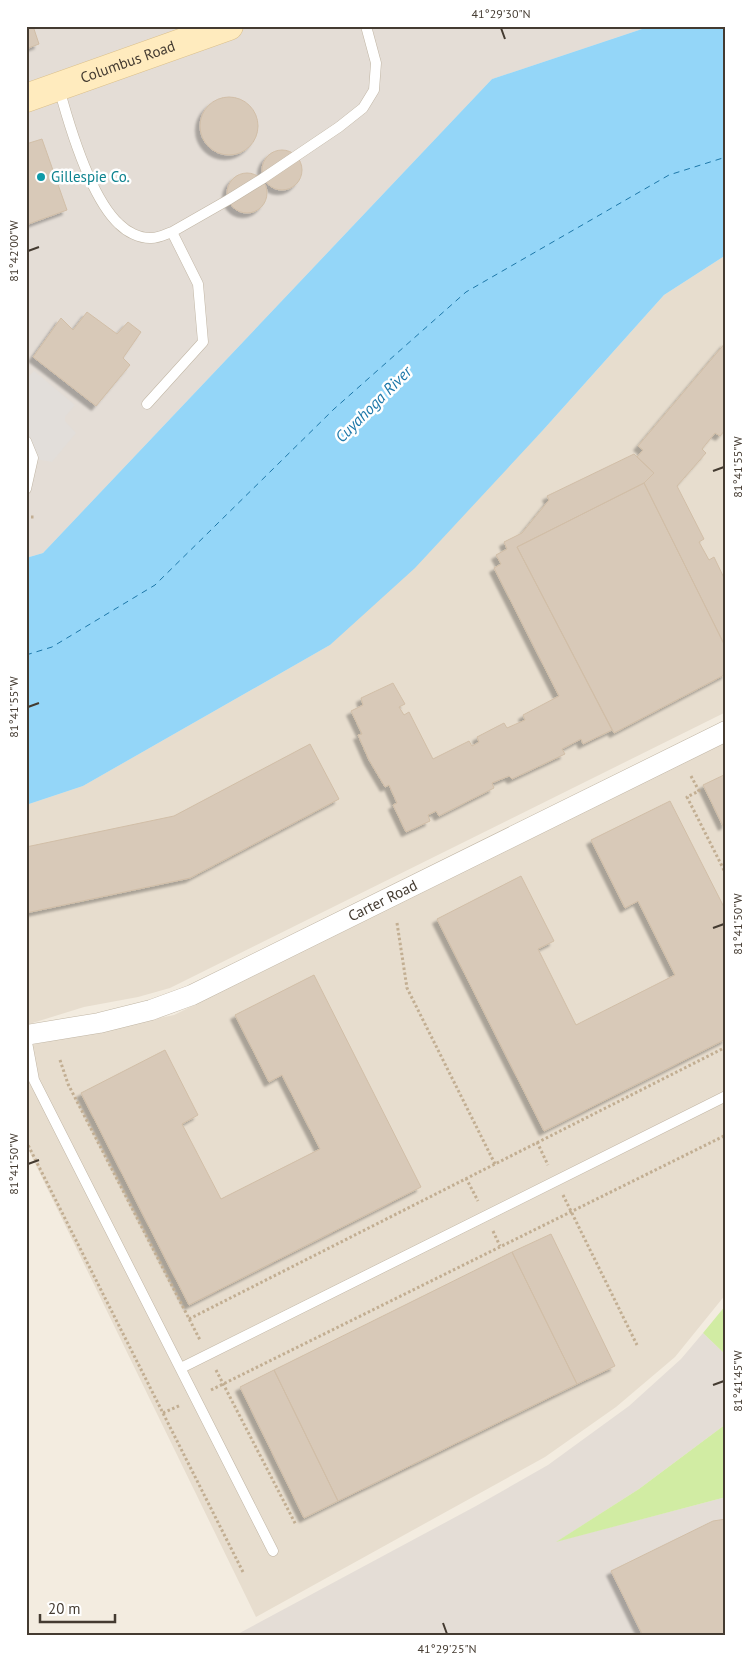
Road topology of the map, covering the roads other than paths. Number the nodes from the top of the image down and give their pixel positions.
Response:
1 (229, 26) edge
2 (366, 26) edge
3 (59, 86) junction
4 (26, 98) edge
5 (172, 232) junction
6 (148, 404) dead end
7 (26, 441) edge
8 (26, 489) edge
9 (726, 730) edge
10 (26, 1036) edge
11 (726, 1096) edge
12 (180, 1368) junction
13 (274, 1551) dead end

1 - 3 street, Columbus Road
2 - 5 lane
3 - 4 street, Columbus Road
3 - 5 lane
5 - 6 lane
7 - 8 lane
9 - 10 street, Carter Road
10 - 12 lane
11 - 12 lane
12 - 13 lane

